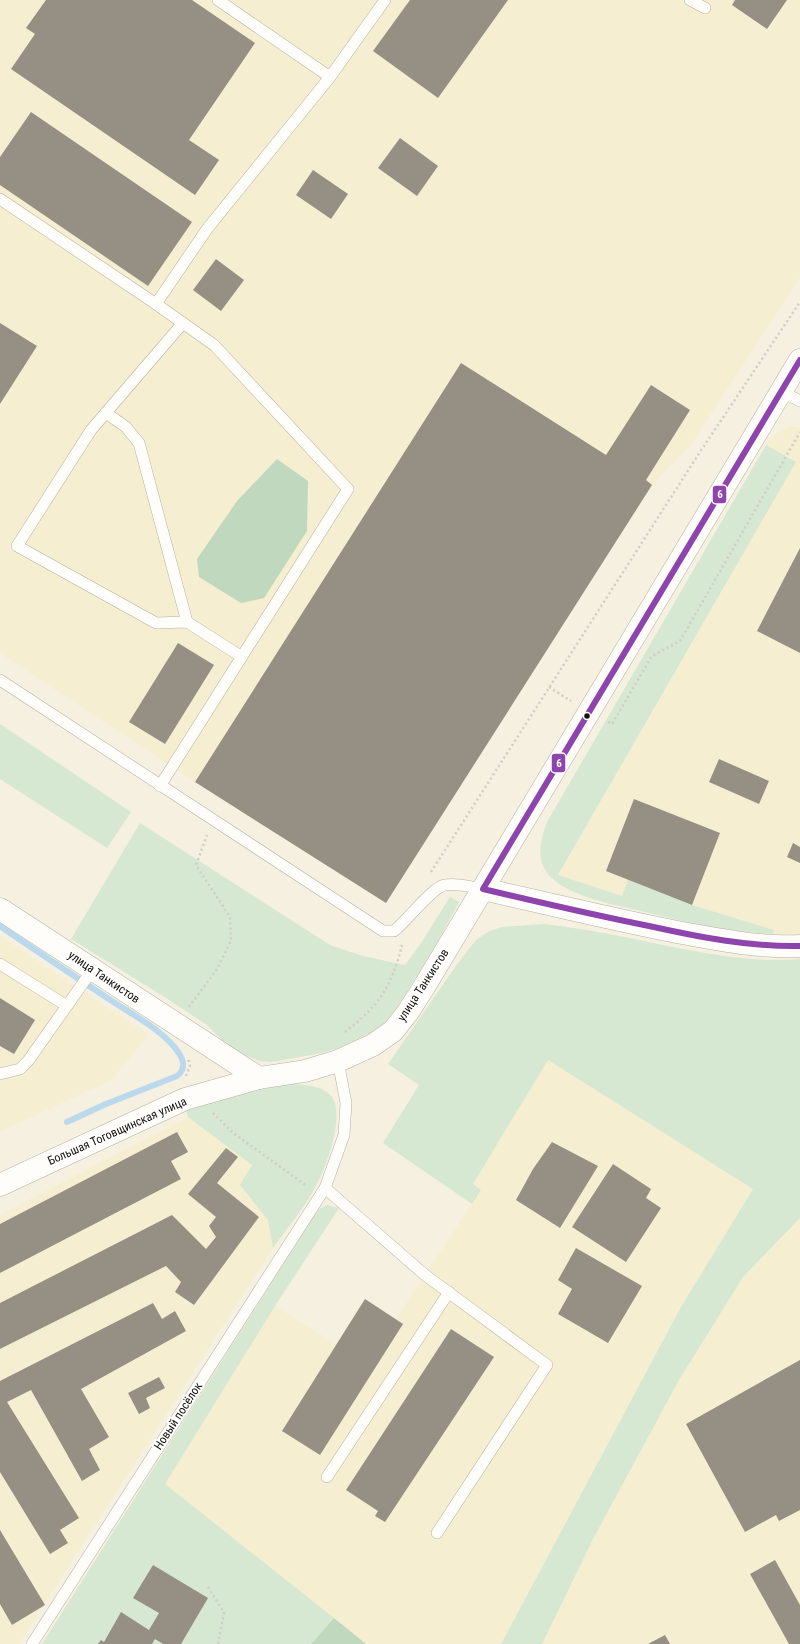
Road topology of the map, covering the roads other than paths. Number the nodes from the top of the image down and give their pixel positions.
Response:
1 (218, 0) edge
2 (385, 0) edge
3 (690, 0) edge
4 (706, 8) dead end
5 (330, 77) junction
6 (0, 199) edge
7 (156, 304) junction
8 (183, 323) junction
9 (800, 360) edge
10 (780, 392) junction
11 (800, 401) edge
12 (106, 413) junction
13 (187, 622) junction
14 (242, 656) junction
15 (0, 680) edge
16 (160, 786) junction
17 (483, 889) junction
18 (0, 909) edge
19 (800, 946) edge
20 (0, 964) edge
21 (93, 969) junction
22 (67, 1006) junction
23 (338, 1061) junction
24 (0, 1074) edge
25 (260, 1078) junction
26 (0, 1185) edge
27 (325, 1188) junction
28 (449, 1292) junction
29 (327, 1477) dead end
30 (437, 1533) dead end
31 (32, 1644) edge

1 - 5 lane
2 - 5 lane
3 - 4 lane
5 - 7 lane
6 - 7 lane
7 - 8 lane
8 - 12 lane
8 - 14 lane
9 - 10 street, улица Танкистов
10 - 11 lane
10 - 17 street, улица Танкистов
12 - 13 lane
12 - 13 lane
13 - 14 lane
14 - 16 lane
15 - 16 lane
16 - 17 lane
17 - 19 street
17 - 23 street, улица Танкистов
18 - 21 street, улица Танкистов
20 - 22 lane
21 - 22 lane
21 - 25 street, улица Танкистов
22 - 24 lane
23 - 25 street, улица Танкистов
23 - 27 lane, Новый посёлок
25 - 26 street, Большая Тоговщинская улица
27 - 28 lane
27 - 31 lane, Новый посёлок
28 - 29 lane
28 - 30 lane

